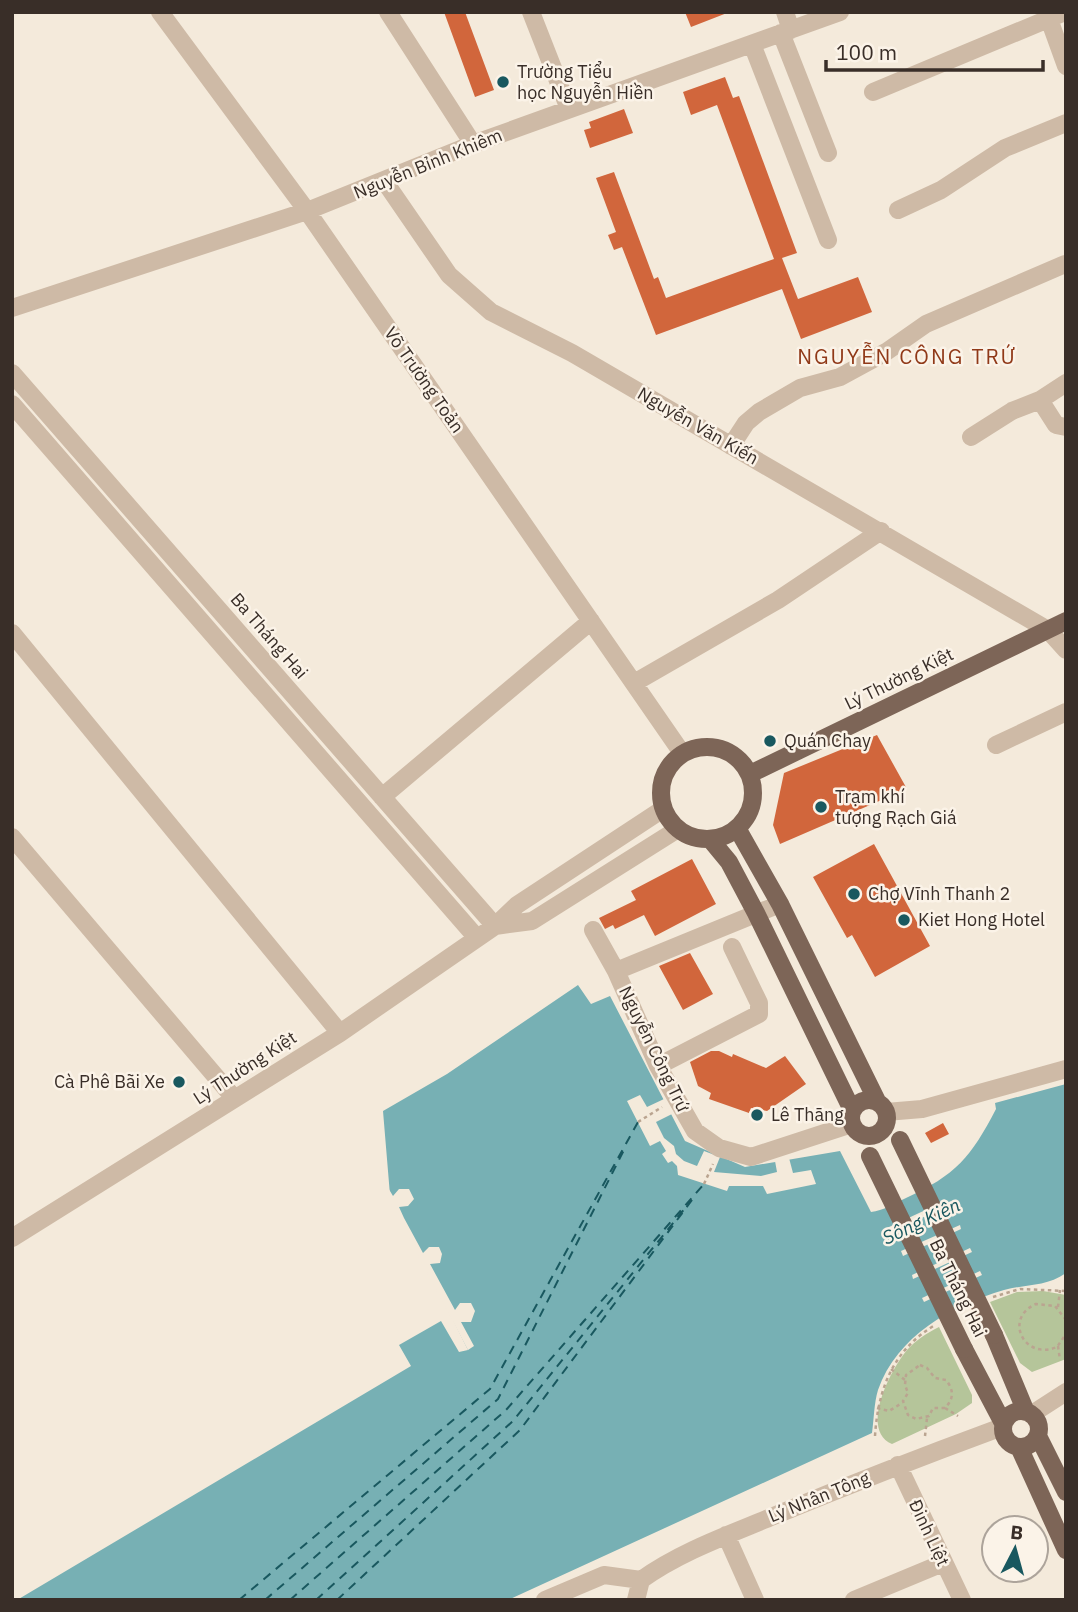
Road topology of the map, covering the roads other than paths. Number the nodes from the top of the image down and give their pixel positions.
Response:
1 (160, 12) edge
2 (388, 12) edge
3 (531, 12) edge
4 (785, 12) edge
5 (841, 12) edge
6 (820, 15) edge
7 (1057, 16) edge
8 (786, 32) junction
9 (752, 44) junction
10 (1066, 66) edge
11 (873, 92) dead end
12 (569, 109) junction
13 (1066, 122) edge
14 (473, 144) junction
15 (828, 153) dead end
16 (385, 182) junction
17 (898, 210) dead end
18 (307, 211) junction
19 (828, 240) dead end
20 (1065, 264) edge
21 (12, 308) edge
22 (12, 373) edge
23 (1066, 383) edge
24 (1040, 400) junction
25 (12, 404) edge
26 (1066, 427) edge
27 (971, 437) dead end
28 (732, 446) junction
29 (881, 531) junction
30 (591, 621) junction
31 (1066, 621) edge
32 (1048, 630) junction
33 (239, 633) junction
34 (16, 643) edge
35 (223, 645) junction
36 (1066, 650) edge
37 (634, 684) junction
38 (1066, 712) edge
39 (996, 745) dead end
40 (682, 753) junction
41 (750, 774) junction
42 (382, 797) junction
43 (663, 809) junction
44 (737, 828) junction
45 (678, 829) junction
46 (12, 836) edge
47 (710, 839) junction
48 (780, 904) junction
49 (756, 913) junction
50 (495, 926) junction
51 (593, 930) dead end
52 (477, 938) junction
53 (732, 947) dead end
54 (616, 971) junction
55 (340, 1033) junction
56 (658, 1066) junction
57 (1066, 1069) edge
58 (234, 1098) junction
59 (883, 1111) junction
60 (854, 1122) junction
61 (12, 1238) edge
62 (1066, 1392) edge
63 (1029, 1413) junction
64 (1003, 1425) junction
65 (1038, 1436) junction
66 (1019, 1447) junction
67 (898, 1465) junction
68 (1066, 1492) edge
69 (726, 1535) junction
70 (1066, 1550) edge
71 (943, 1563) junction
72 (641, 1580) junction
73 (545, 1600) edge
74 (636, 1600) edge
75 (755, 1600) edge
76 (854, 1600) edge
77 (962, 1600) edge

1 - 18 street, Võ Trường Toản
2 - 14 street
3 - 12 street
4 - 8 street
5 - 6 street, Nguyễn Bỉnh Khiêm
6 - 8 street, Nguyễn Bỉnh Khiêm
7 - 10 street
7 - 11 street
8 - 9 street, Nguyễn Bỉnh Khiêm
8 - 15 street
9 - 12 street, Nguyễn Bỉnh Khiêm
9 - 19 street
12 - 14 street, Nguyễn Bỉnh Khiêm
13 - 17 street
14 - 16 street, Nguyễn Bỉnh Khiêm
16 - 18 street, Nguyễn Bỉnh Khiêm
16 - 28 street, Nguyễn Văn Kiến
18 - 21 street, Nguyễn Bỉnh Khiêm
18 - 30 street, Võ Trường Toản
20 - 28 street
22 - 33 street, Ba Tháng Hai
23 - 24 street
24 - 26 street
24 - 27 street
25 - 35 street
28 - 29 street, Nguyễn Văn Kiến
29 - 32 street, Nguyễn Văn Kiến
29 - 37 street
30 - 37 street, Võ Trường Toản
30 - 42 street
31 - 32 main road, Lý Thường Kiệt
32 - 36 street, Nguyễn Văn Kiến
32 - 41 main road, Lý Thường Kiệt
33 - 35 street
33 - 42 street, Ba Tháng Hai
34 - 55 street
35 - 52 street
37 - 40 street, Võ Trường Toản
38 - 39 street
40 - 41 main road
40 - 43 main road
41 - 44 main road
42 - 50 street, Ba Tháng Hai
43 - 45 main road
43 - 50 street, Lý Thường Kiệt
44 - 47 main road
44 - 48 main road, Ba Tháng Hai
45 - 47 main road
45 - 50 street
46 - 58 street
47 - 49 main road, Ba Tháng Hai
48 - 49 street
48 - 59 main road, Ba Tháng Hai
49 - 54 street
49 - 60 main road, Ba Tháng Hai
50 - 52 street, Lý Thường Kiệt
51 - 54 street, Nguyễn Công Trứ
52 - 55 street, Lý Thường Kiệt
53 - 56 street
54 - 56 street, Nguyễn Công Trứ
55 - 58 street, Lý Thường Kiệt
56 - 60 street, Nguyễn Công Trứ
57 - 59 street
58 - 61 street, Lý Thường Kiệt
59 - 60 main road
59 - 60 main road
59 - 63 main road, Ba Tháng Hai, bridge
60 - 64 main road, Ba Tháng Hai, bridge
62 - 63 street
63 - 64 main road
63 - 65 main road
64 - 66 main road
64 - 67 street, Lý Nhân Tông
65 - 66 main road
65 - 68 main road
66 - 70 main road
67 - 69 street, Lý Nhân Tông
67 - 71 street, Đinh Liệt
69 - 72 street, Lý Nhân Tông
69 - 75 street
71 - 76 street
71 - 77 street, Đinh Liệt
72 - 73 street
72 - 74 street

